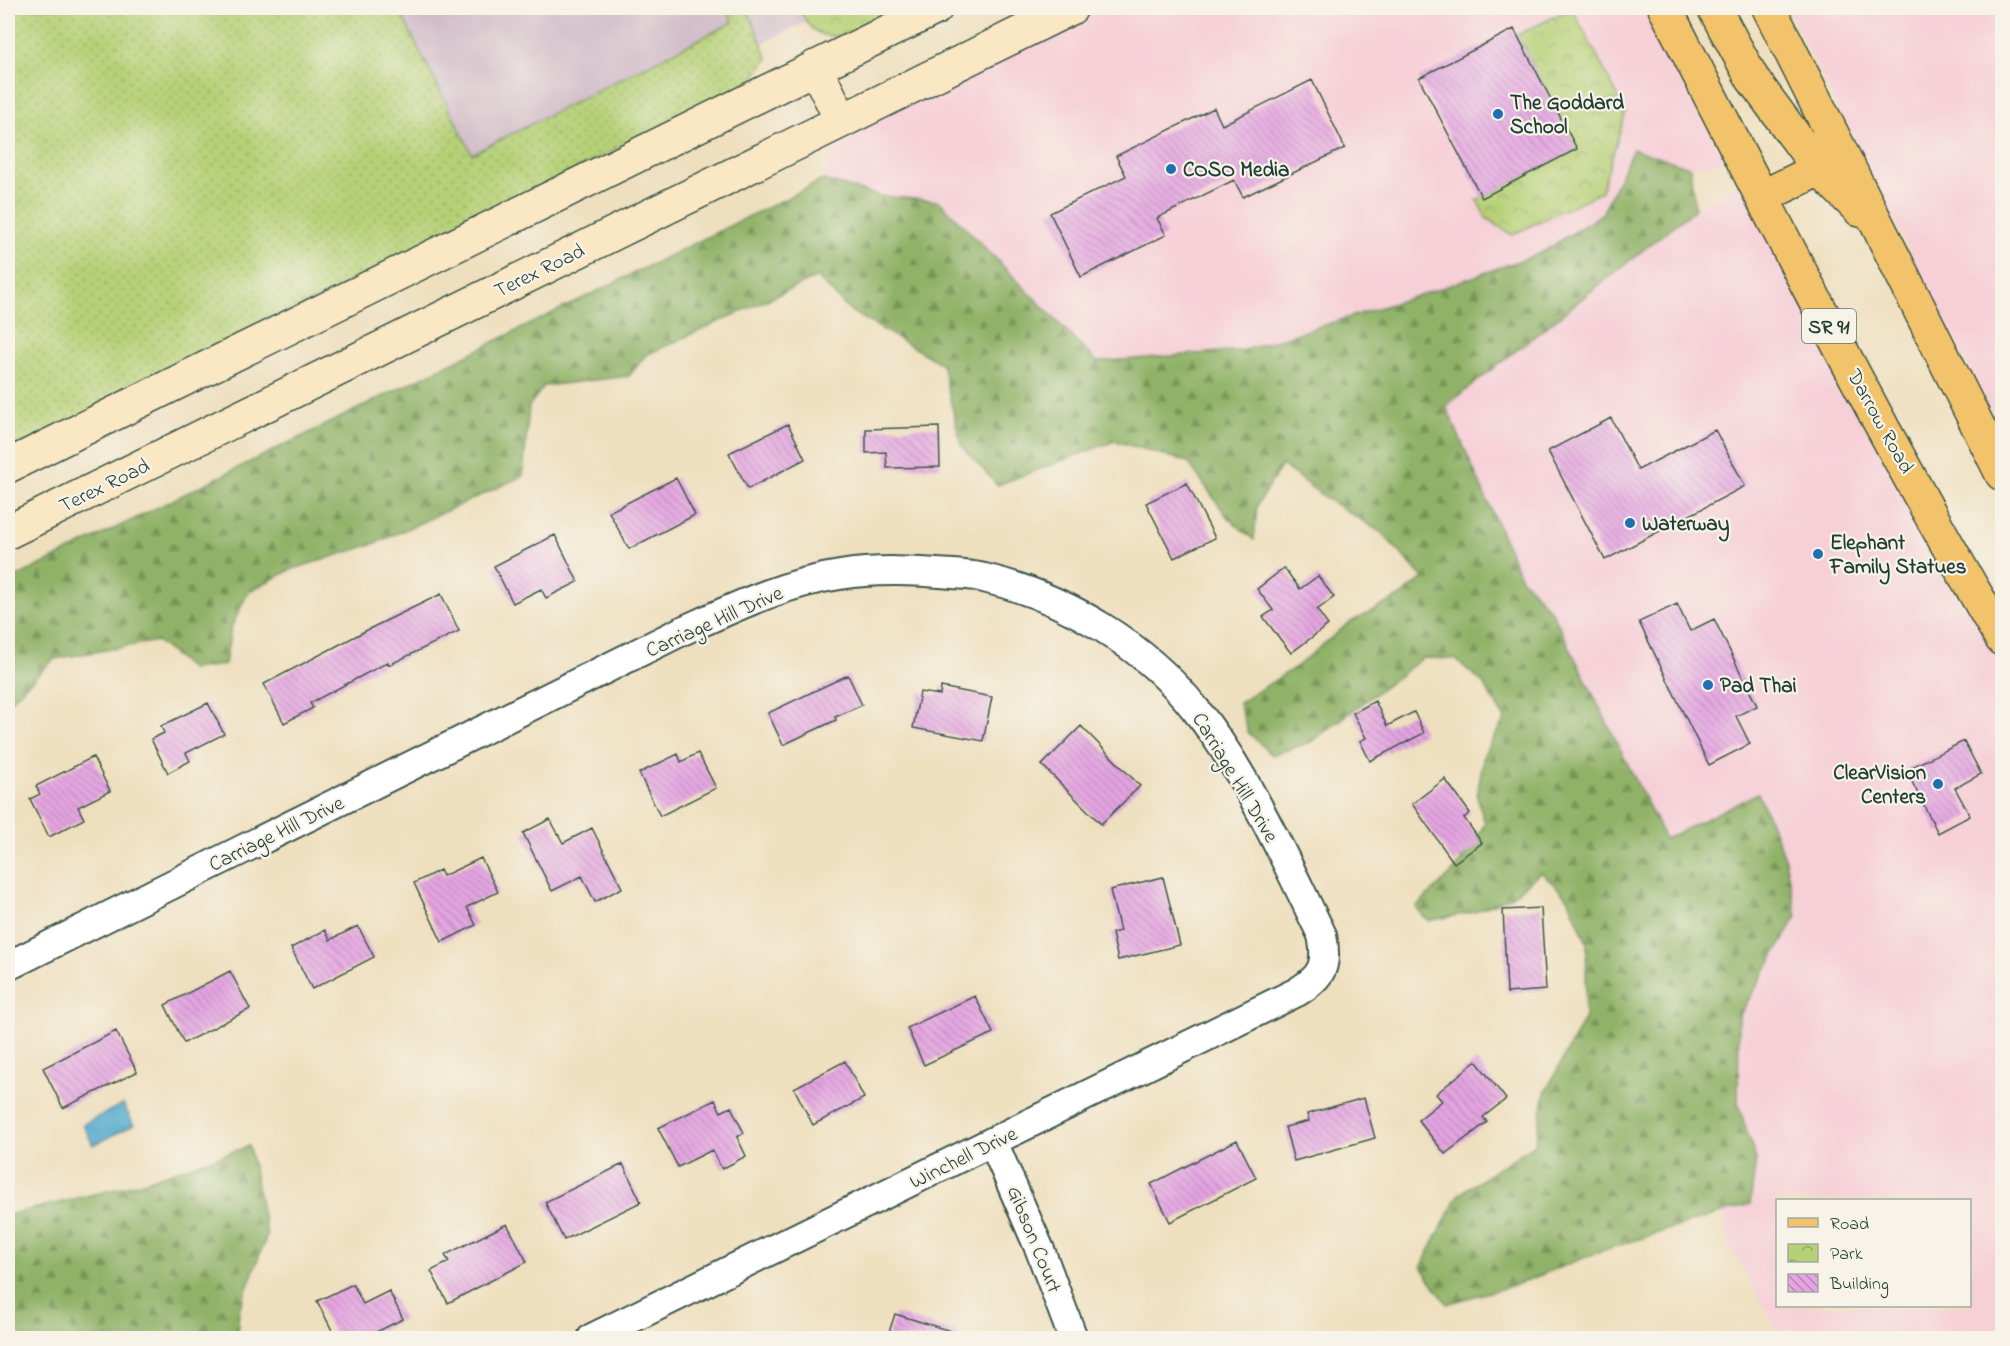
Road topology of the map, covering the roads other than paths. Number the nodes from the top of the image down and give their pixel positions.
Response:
1 (936, 8) edge
2 (1071, 8) edge
3 (1665, 8) edge
4 (1714, 8) edge
5 (1769, 8) edge
6 (815, 67) junction
7 (842, 121) junction
8 (1819, 169) junction
9 (1762, 197) junction
10 (1881, 231) junction
11 (8, 466) edge
12 (2002, 474) edge
13 (8, 532) edge
14 (2002, 635) edge
15 (1324, 964) joint
16 (8, 966) edge
17 (993, 1142) junction
18 (592, 1338) edge
19 (1073, 1338) edge

1 - 6 street
2 - 7 street, Terex Road
3 - 9 main road, Darrow Road / SR 91
4 - 8 main road
5 - 10 main road
6 - 7 street
6 - 11 street
7 - 13 street, Terex Road
8 - 9 main road
8 - 10 main road
9 - 14 main road, Darrow Road / SR 91
10 - 12 main road
15 - 16 street, Carriage Hill Drive
15 - 17 street, Winchell Drive
17 - 18 street, Winchell Drive
17 - 19 street, Gibson Court

